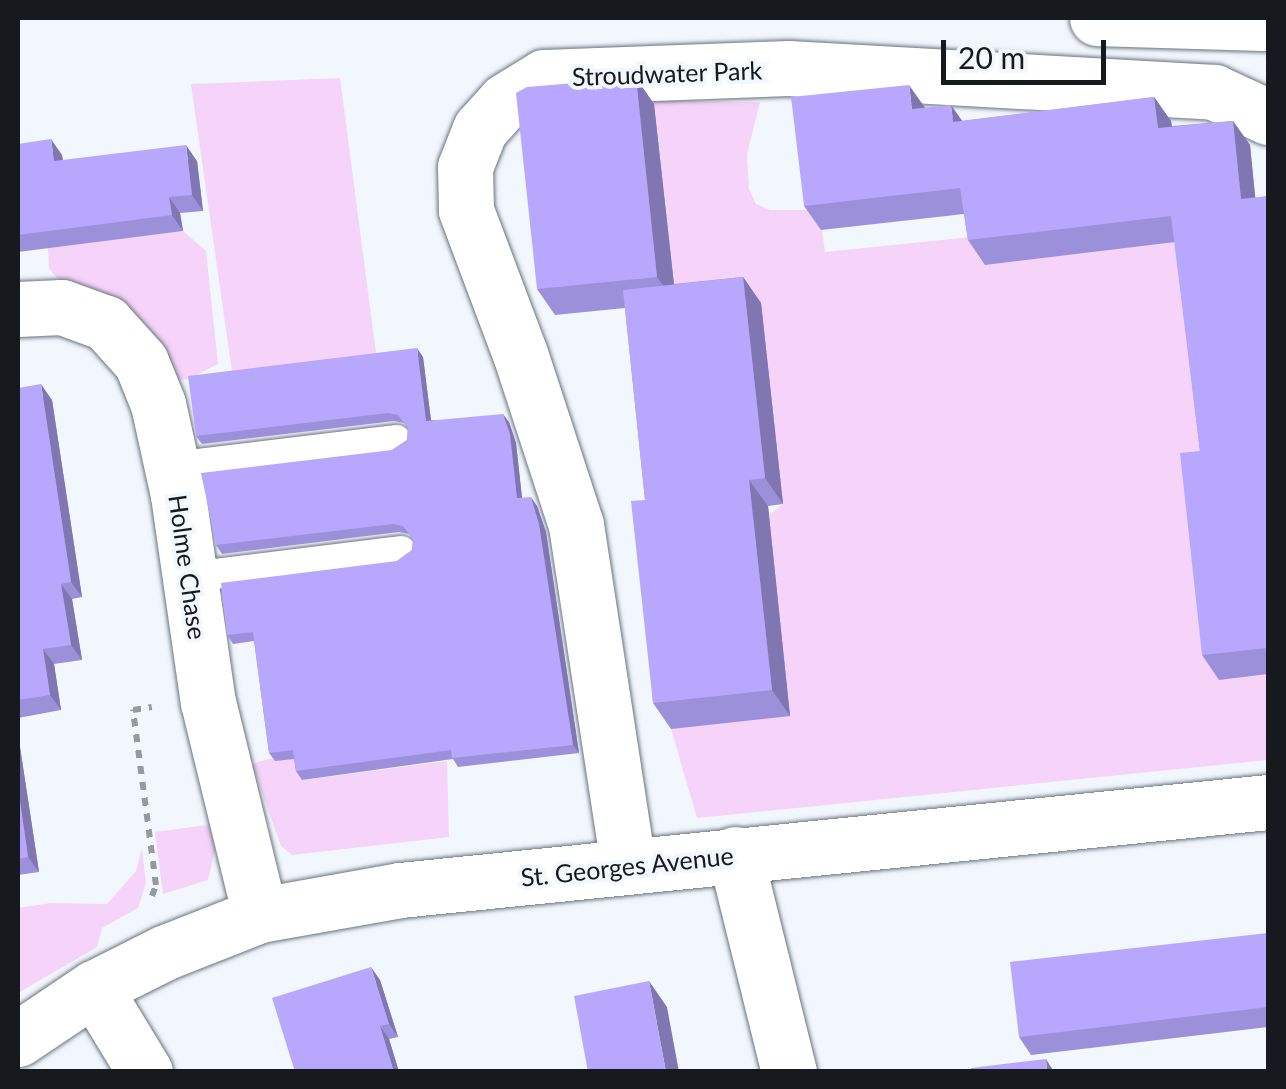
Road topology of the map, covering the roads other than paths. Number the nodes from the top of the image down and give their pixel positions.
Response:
1 (1098, 18) edge
2 (1268, 23) edge
3 (1268, 117) edge
4 (18, 308) edge
5 (396, 440) dead end
6 (172, 467) junction
7 (401, 551) dead end
8 (190, 577) junction
9 (1268, 802) edge
10 (735, 854) junction
11 (628, 866) junction
12 (260, 915) junction
13 (94, 988) junction
14 (18, 1038) edge
15 (144, 1072) edge
16 (789, 1072) edge

1 - 2 street
3 - 11 street, Stroudwater Park
4 - 6 street, Holme Chase
5 - 6 lane
6 - 8 street, Holme Chase
7 - 8 lane
8 - 12 street, Holme Chase
9 - 10 street, St. Georges Avenue
10 - 11 street, St. Georges Avenue
10 - 16 street
11 - 12 street, St. Georges Avenue
12 - 13 street, St. Georges Avenue
13 - 14 street, St. Georges Avenue
13 - 15 street

